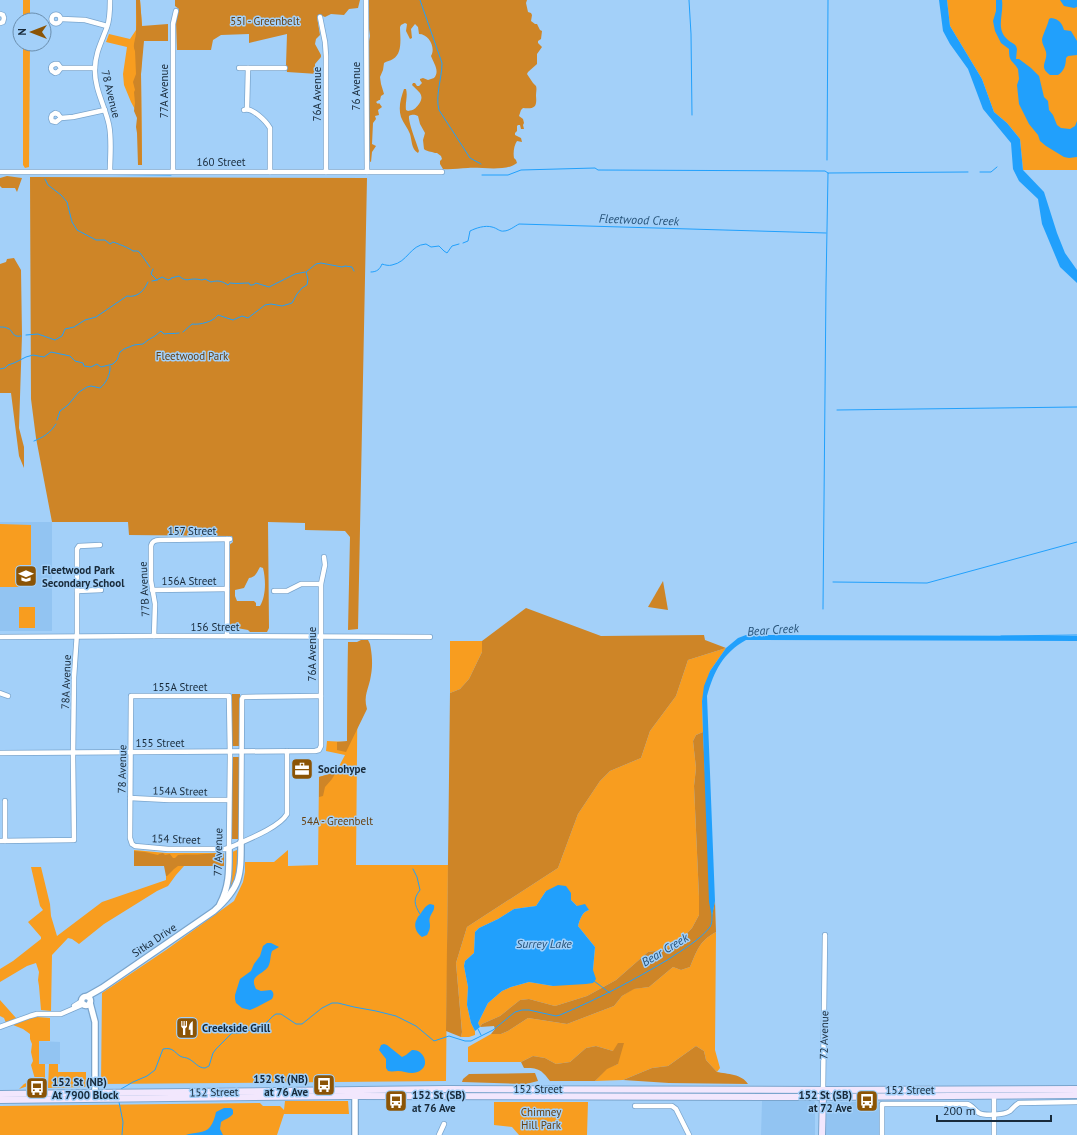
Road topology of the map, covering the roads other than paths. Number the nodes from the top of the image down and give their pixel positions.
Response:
1 (110, 0) edge
2 (366, 0) edge
3 (176, 11) dead end
4 (0, 14) edge
5 (320, 17) dead end
6 (62, 19) dead end
7 (0, 23) edge
8 (107, 26) junction
9 (61, 68) dead end
10 (95, 68) junction
11 (239, 68) dead end
12 (248, 68) junction
13 (285, 68) dead end
14 (104, 110) junction
15 (61, 118) dead end
16 (110, 171) junction
17 (173, 171) junction
18 (0, 172) edge
19 (270, 172) junction
20 (326, 172) junction
21 (367, 172) junction
22 (442, 172) dead end
23 (154, 541) joint
24 (100, 545) dead end
25 (324, 557) dead end
26 (321, 584) junction
27 (77, 590) junction
28 (101, 590) dead end
29 (152, 590) junction
30 (227, 590) junction
31 (274, 591) dead end
32 (77, 636) junction
33 (154, 636) junction
34 (227, 636) junction
35 (321, 636) junction
36 (0, 637) edge
37 (430, 637) dead end
38 (0, 693) edge
39 (8, 696) dead end
40 (132, 696) joint
41 (229, 696) joint
42 (321, 696) junction
43 (319, 750) joint
44 (230, 751) junction
45 (241, 751) junction
46 (287, 751) junction
47 (73, 752) junction
48 (131, 752) junction
49 (0, 753) edge
50 (130, 798) junction
51 (229, 800) junction
52 (5, 801) dead end
53 (3, 841) edge
54 (240, 842) junction
55 (131, 843) joint
56 (229, 848) junction
57 (218, 908) junction
58 (825, 935) dead end
59 (87, 1002) junction
60 (0, 1028) edge
61 (1077, 1089) edge
62 (823, 1090) junction
63 (1023, 1090) junction
64 (355, 1093) junction
65 (0, 1094) edge
66 (1077, 1095) edge
67 (95, 1096) junction
68 (994, 1096) junction
69 (823, 1097) junction
70 (0, 1100) edge
71 (1077, 1102) edge
72 (635, 1106) dead end
73 (994, 1114) junction
74 (444, 1124) dead end
75 (355, 1135) edge
76 (438, 1135) edge
77 (688, 1135) edge
78 (822, 1135) edge
79 (882, 1135) edge
80 (994, 1135) edge

1 - 8 street, 78 Avenue
2 - 21 street, 76 Avenue
3 - 17 street, 77A Avenue
4 - 7 street
5 - 20 street, 76A Avenue
6 - 8 street
8 - 10 street, 78 Avenue
9 - 10 street
10 - 14 street, 78 Avenue
11 - 12 street
12 - 13 street
12 - 19 street
14 - 15 street
14 - 16 street, 78 Avenue
16 - 17 street, 160 Street
16 - 18 street, 160 Street
17 - 19 street, 160 Street
19 - 20 street, 160 Street
20 - 21 street, 160 Street
21 - 22 street, 160 Street
23 - 29 street, 77B Avenue
23 - 30 street, 157 Street
24 - 27 street, 78A Avenue
25 - 26 street, 76A Avenue
26 - 31 street
26 - 35 street, 76A Avenue
27 - 28 street
27 - 32 street, 78A Avenue
29 - 30 street, 156A Street
29 - 33 street, 77B Avenue
30 - 34 street
32 - 33 street, 156 Street
32 - 36 street, 156 Street
32 - 47 street, 78A Avenue
33 - 34 street, 156 Street
34 - 35 street, 156 Street
35 - 37 street, 156 Street
35 - 42 street, 76A Avenue
38 - 39 street
40 - 41 street, 155A Street
40 - 48 street, 78 Avenue
41 - 44 street, 77 Avenue
42 - 43 street, 76A Avenue
42 - 45 street, 77 Avenue
43 - 46 street, 155 Street
44 - 45 street, 155 Street
44 - 48 street, 155 Street
44 - 51 street, 77 Avenue
45 - 46 street, 155 Street
45 - 54 street, 77 Avenue
46 - 54 street, 154 Street
47 - 48 street, 155 Street
47 - 49 street, 155 Street
47 - 53 street, 78A Avenue
48 - 50 street, 78 Avenue
50 - 51 street, 154A Street
50 - 55 street, 78 Avenue
51 - 56 street, 77 Avenue
52 - 53 street
54 - 56 street, 154 Street
54 - 57 street, 77 Avenue
55 - 56 street, 154 Street
56 - 57 street, 77 Avenue
57 - 59 street, Sitka Drive
58 - 62 street, 72 Avenue
59 - 60 street
59 - 67 street
61 - 63 main road, 152 Street
62 - 63 main road, 152 Street
62 - 64 main road, 152 Street
62 - 69 main road, 72 Avenue
63 - 68 main road
64 - 67 main road, 152 Street
64 - 69 main road, 152 Street
64 - 75 street
65 - 67 main road, 152 Street
66 - 68 main road, 152 Street
67 - 70 main road, 152 Street
68 - 69 main road, 152 Street
68 - 73 street
69 - 78 main road, 72 Avenue
71 - 73 street
72 - 77 street
73 - 79 street
73 - 80 street
74 - 76 street

